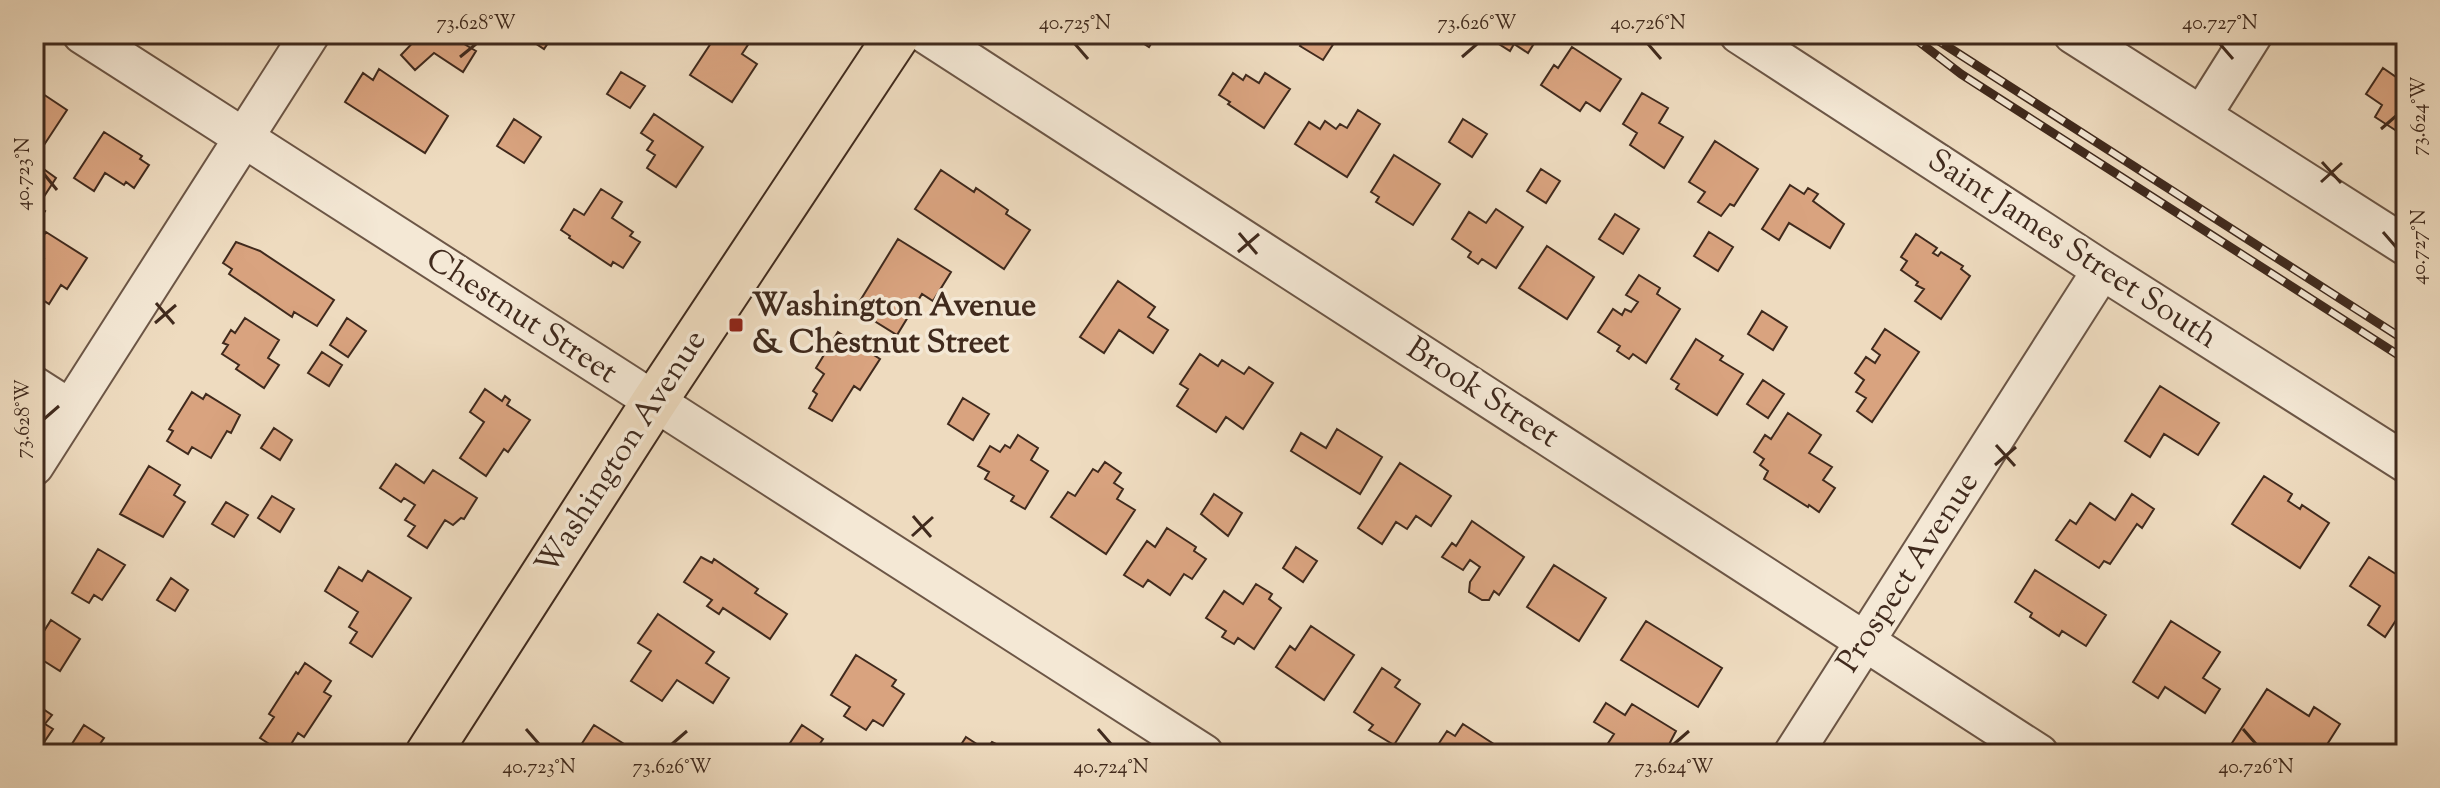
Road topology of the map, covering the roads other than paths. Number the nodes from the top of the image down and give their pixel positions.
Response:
1 (82, 34) edge
2 (310, 34) edge
3 (898, 34) edge
4 (926, 34) edge
5 (1739, 34) edge
6 (2073, 34) edge
7 (2253, 34) edge
8 (2202, 115) junction
9 (243, 139) junction
10 (2406, 246) edge
11 (2102, 270) junction
12 (34, 386) edge
13 (654, 402) junction
14 (70, 409) junction
15 (2406, 463) edge
16 (34, 466) edge
17 (1865, 642) junction
18 (428, 754) edge
19 (1204, 754) edge
20 (1793, 754) edge
21 (2039, 754) edge

1 - 9 street, Chestnut Street
2 - 9 street
3 - 13 main road, Washington Avenue
4 - 17 street, Brook Street
5 - 11 street, Saint James Street South
6 - 8 street
7 - 8 street
8 - 10 street
9 - 13 street, Chestnut Street
9 - 14 street
11 - 15 street, Saint James Street South
11 - 17 street, Prospect Avenue
12 - 14 street
13 - 18 main road, Washington Avenue
13 - 19 street, Chestnut Street
14 - 16 street
17 - 20 street, Prospect Avenue
17 - 21 street, Brook Street

